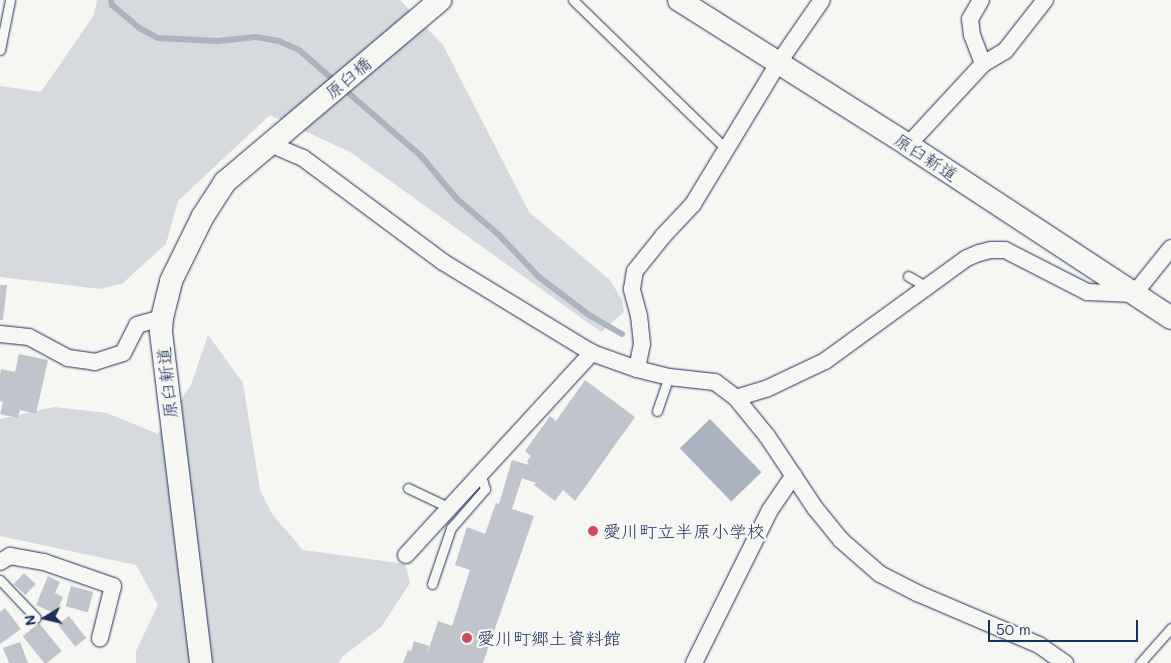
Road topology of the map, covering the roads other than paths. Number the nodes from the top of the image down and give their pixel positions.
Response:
1 (10, 0) edge
2 (440, 0) edge
3 (573, 0) edge
4 (680, 0) edge
5 (822, 0) edge
6 (981, 0) edge
7 (1045, 0) edge
8 (0, 50) edge
9 (779, 62) junction
10 (983, 64) junction
11 (273, 142) junction
12 (908, 145) junction
13 (727, 150) junction
14 (1171, 248) edge
15 (908, 276) dead end
16 (927, 287) junction
17 (1134, 294) junction
18 (162, 318) junction
19 (1171, 318) edge
20 (0, 334) edge
21 (592, 353) junction
22 (638, 369) junction
23 (669, 377) junction
24 (736, 398) junction
25 (657, 411) dead end
26 (480, 473) junction
27 (794, 475) junction
28 (408, 488) dead end
29 (448, 507) junction
30 (406, 555) dead end
31 (0, 562) edge
32 (0, 580) edge
33 (432, 584) dead end
34 (36, 618) dead end
35 (1171, 628) edge
36 (100, 638) dead end
37 (200, 663) edge
38 (694, 663) edge
39 (1065, 663) edge
40 (1140, 663) edge

1 - 8 lane
2 - 11 street, 原臼橋
3 - 13 lane
4 - 9 street, 原臼新道
5 - 9 street
6 - 10 street
7 - 10 street
9 - 12 street, 原臼新道
9 - 13 street
10 - 12 street
11 - 18 street, 原臼新道
11 - 21 street
12 - 17 street, 原臼新道
13 - 22 street
14 - 17 street
15 - 16 lane
16 - 17 street
16 - 24 street
17 - 19 street, 原臼新道
18 - 20 street
18 - 37 street, 原臼新道
21 - 22 street
21 - 26 street
22 - 23 street
23 - 24 street
23 - 25 lane
24 - 27 street
26 - 29 street
26 - 33 lane
27 - 38 street
27 - 39 street
28 - 29 lane
29 - 30 street
31 - 36 street
32 - 34 lane
35 - 40 lane

